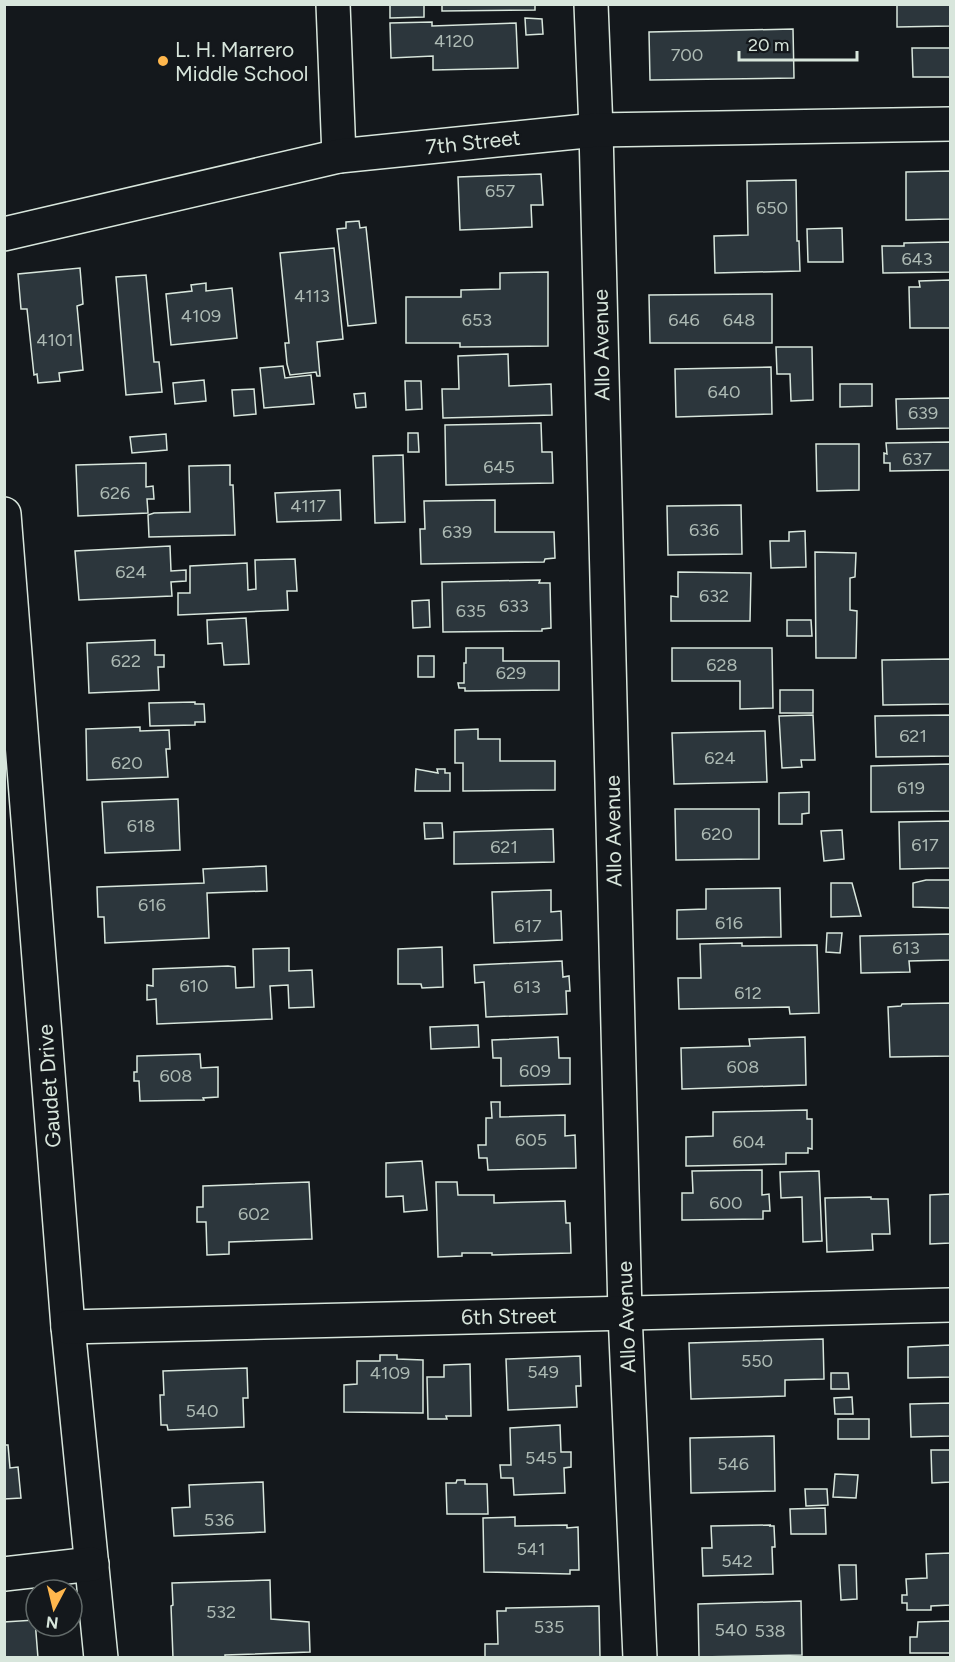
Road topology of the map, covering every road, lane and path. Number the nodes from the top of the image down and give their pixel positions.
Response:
1 (333, 4) edge
2 (591, 4) edge
3 (951, 124) edge
4 (596, 130) junction
5 (339, 156) junction
6 (4, 234) edge
7 (4, 514) edge
8 (951, 1305) edge
9 (625, 1313) junction
10 (68, 1326) junction
11 (92, 1564) junction
12 (4, 1574) edge
13 (101, 1658) edge
14 (640, 1658) edge

1 - 5 street
2 - 4 street, Allo Avenue
3 - 4 street, 7th Street
4 - 5 street, 7th Street
4 - 9 street, Allo Avenue
5 - 6 street, 7th Street
7 - 10 street, Gaudet Drive
8 - 9 street, 6th Street
9 - 10 street, 6th Street
9 - 14 street, Allo Avenue
10 - 11 street, Gaudet Drive
11 - 12 street
11 - 13 street, Gaudet Drive

